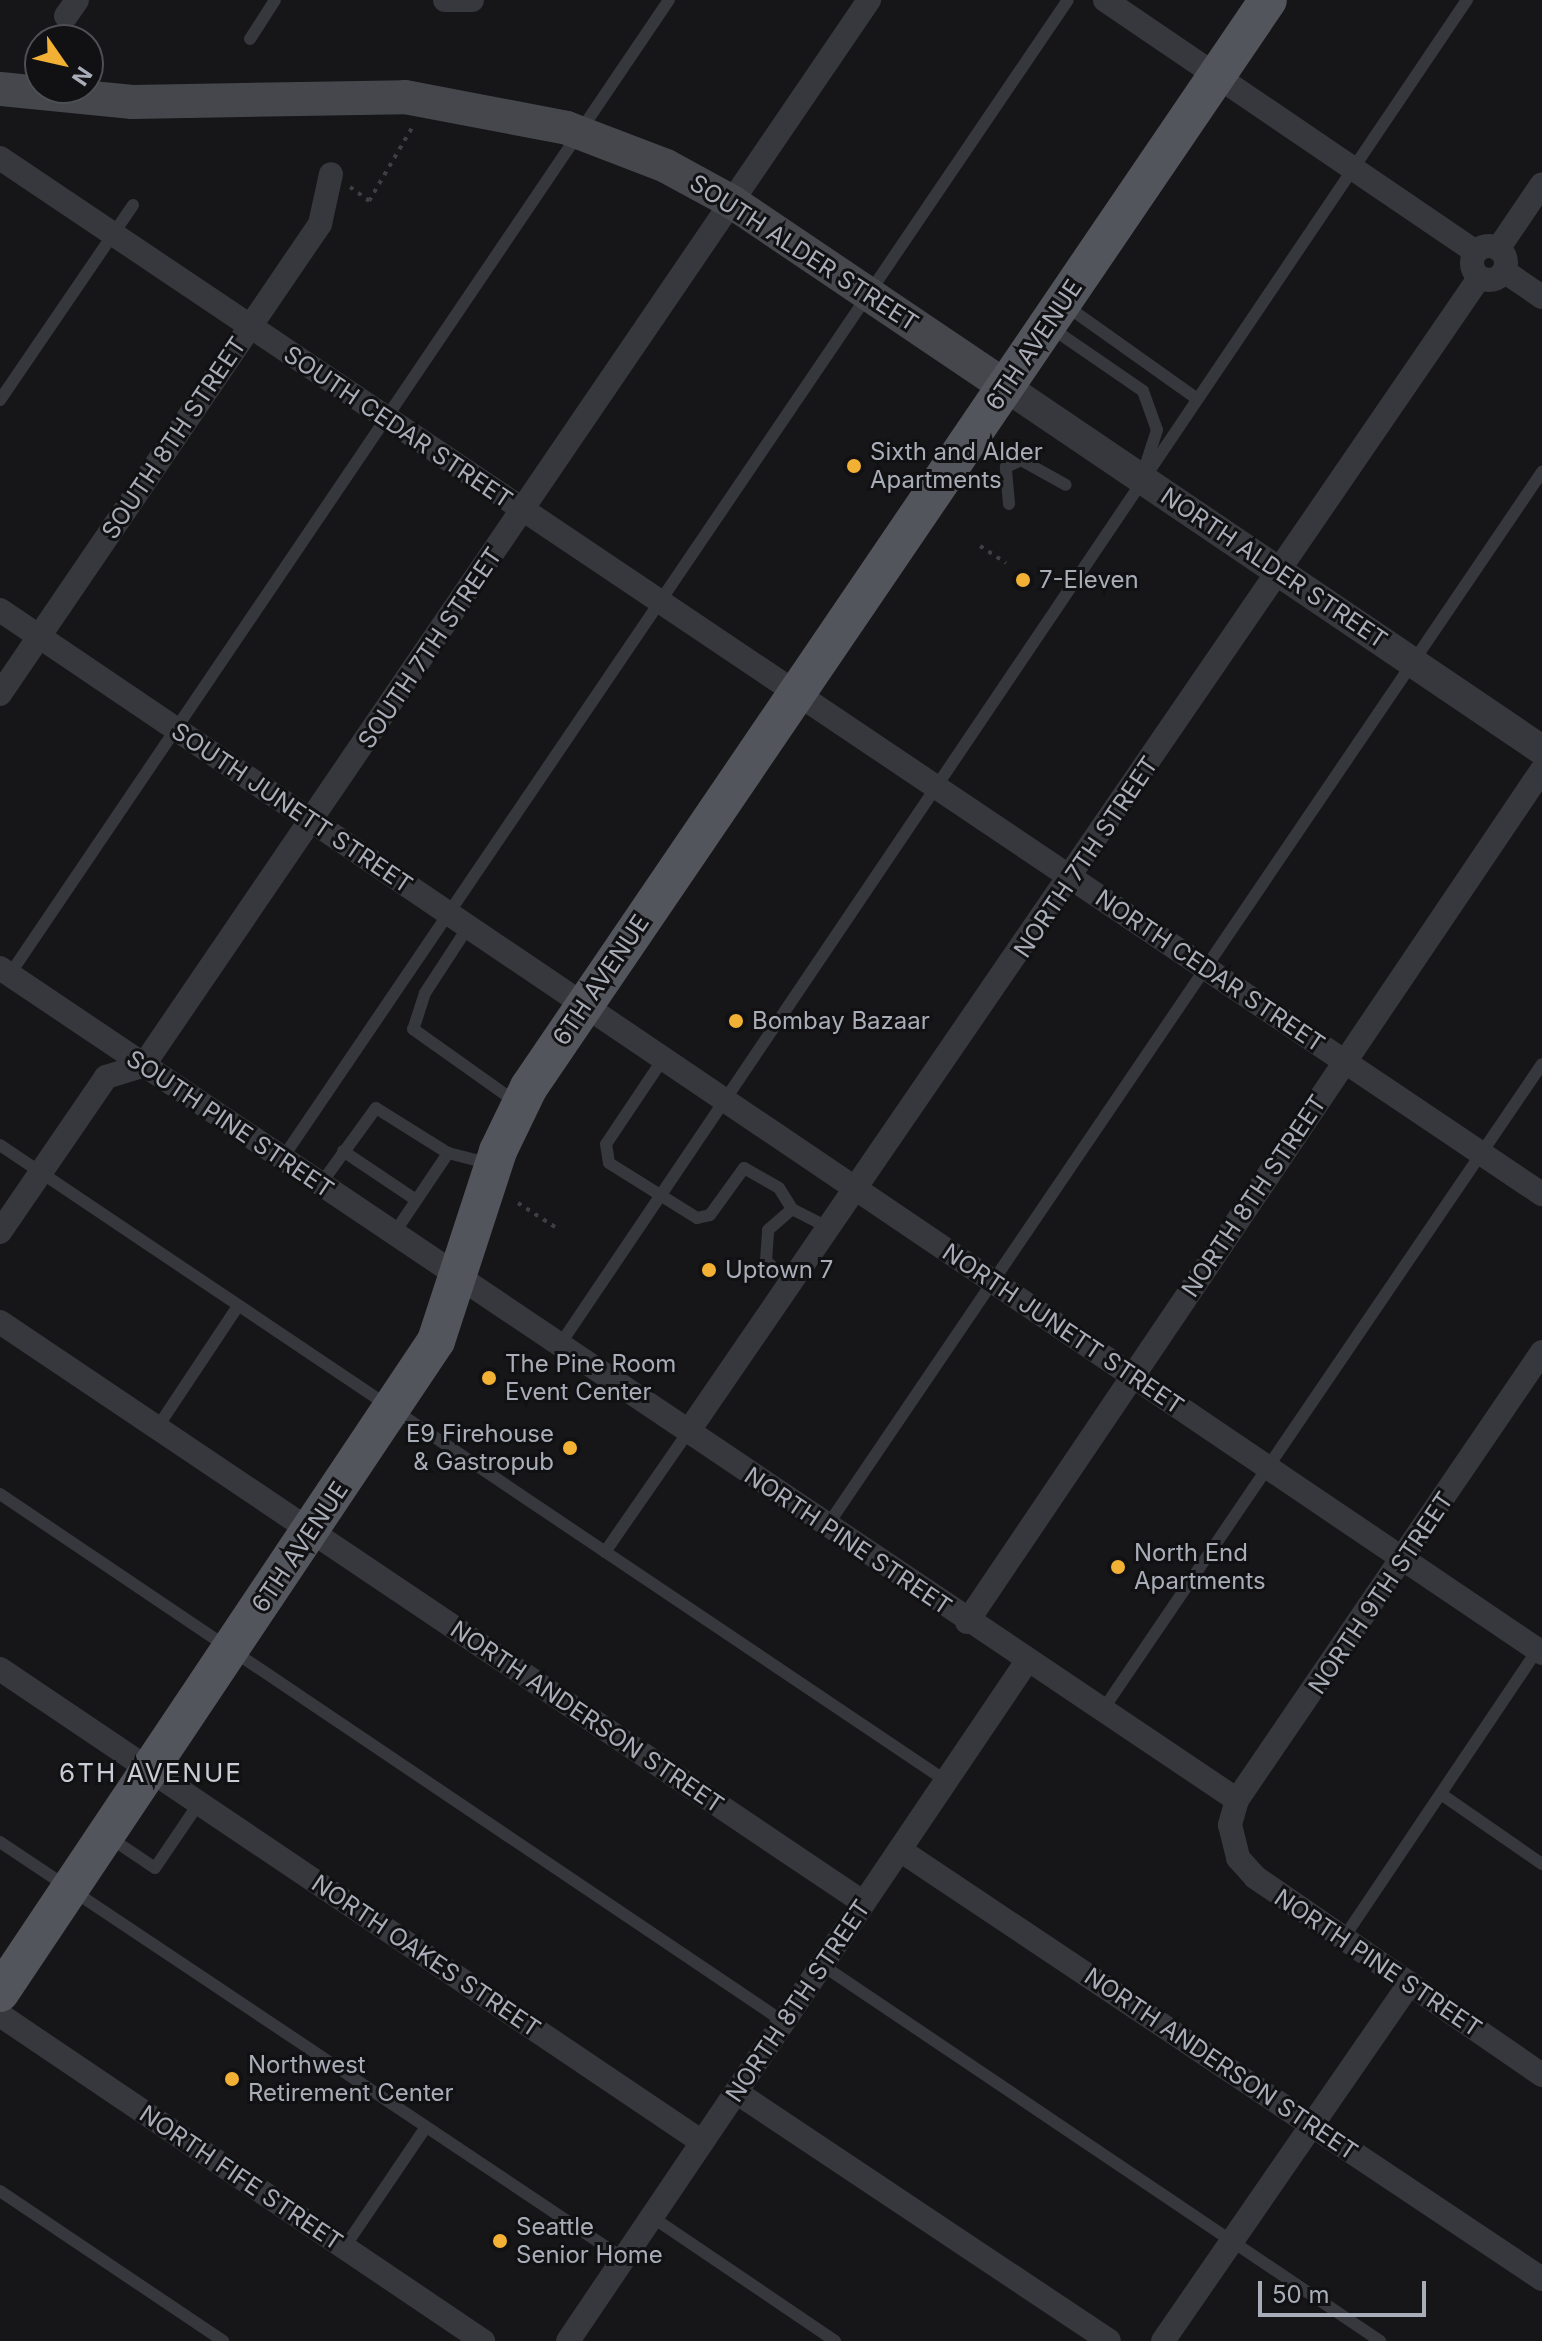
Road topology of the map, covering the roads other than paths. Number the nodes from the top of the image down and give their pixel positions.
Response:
1 (275, 0) edge
2 (669, 0) edge
3 (869, 0) edge
4 (1068, 0) edge
5 (1105, 0) edge
6 (1268, 0) edge
7 (1467, 0) edge
8 (250, 39) dead end
9 (1216, 75) junction
10 (0, 89) edge
11 (579, 132) junction
12 (0, 158) edge
13 (1352, 167) junction
14 (331, 174) road end
15 (1542, 184) edge
16 (732, 202) junction
17 (133, 205) dead end
18 (113, 235) junction
19 (1493, 257) junction
20 (866, 292) junction
21 (1542, 297) edge
22 (1055, 314) junction
23 (249, 327) junction
24 (1006, 387) junction
25 (1196, 398) junction
26 (0, 400) edge
27 (385, 418) junction
28 (1542, 472) edge
29 (1142, 478) junction
30 (1066, 485) dead end
31 (1009, 504) dead end
32 (523, 510) junction
33 (1279, 571) junction
34 (656, 600) junction
35 (0, 610) edge
36 (40, 637) junction
37 (1410, 660) junction
38 (0, 694) edge
39 (797, 694) junction
40 (175, 729) junction
41 (1542, 750) edge
42 (1542, 770) edge
43 (934, 786) junction
44 (313, 822) junction
45 (1072, 878) junction
46 (446, 912) junction
47 (468, 927) junction
48 (1203, 967) junction
49 (5, 971) edge
50 (583, 1005) junction
51 (663, 1059) junction
52 (1345, 1062) junction
53 (1542, 1064) edge
54 (143, 1066) junction
55 (723, 1099) junction
56 (519, 1104) junction
57 (0, 1145) edge
58 (343, 1151) junction
59 (448, 1153) junction
60 (1481, 1153) junction
61 (282, 1159) junction
62 (494, 1165) junction
63 (40, 1173) junction
64 (320, 1185) junction
65 (859, 1191) junction
66 (1542, 1194) edge
67 (660, 1195) junction
68 (416, 1200) junction
69 (792, 1209) junction
70 (832, 1229) junction
71 (0, 1232) edge
72 (393, 1235) junction
73 (460, 1280) junction
74 (992, 1282) junction
75 (792, 1285) junction
76 (238, 1306) junction
77 (0, 1322) edge
78 (559, 1346) junction
79 (1542, 1352) edge
80 (1132, 1376) junction
81 (392, 1408) junction
82 (157, 1428) junction
83 (688, 1432) junction
84 (1267, 1467) junction
85 (0, 1494) edge
86 (827, 1526) junction
87 (310, 1531) junction
88 (605, 1552) junction
89 (1405, 1561) junction
90 (967, 1622) junction
91 (1541, 1649) edge
92 (230, 1650) junction
93 (1027, 1661) junction
94 (0, 1669) edge
95 (1102, 1711) junction
96 (150, 1770) junction
97 (946, 1781) junction
98 (1441, 1794) junction
99 (1237, 1800) junction
100 (199, 1803) junction
101 (106, 1835) junction
102 (1231, 1835) joint
103 (0, 1842) edge
104 (900, 1850) junction
105 (1542, 1864) edge
106 (69, 1889) junction
107 (864, 1903) junction
108 (1343, 1939) junction
109 (822, 1965) junction
110 (1409, 1984) junction
111 (0, 1993) edge
112 (0, 2015) edge
113 (784, 2022) junction
114 (1541, 2073) edge
115 (736, 2092) junction
116 (1312, 2124) junction
117 (426, 2127) junction
118 (702, 2142) junction
119 (0, 2191) edge
120 (652, 2217) junction
121 (1231, 2241) junction
122 (344, 2248) junction
123 (624, 2259) junction
124 (1542, 2279) edge
125 (573, 2339) edge
126 (223, 2341) edge
127 (483, 2341) edge
128 (835, 2341) edge
129 (1109, 2341) edge
130 (1163, 2341) edge
131 (1380, 2341) edge

1 - 8 lane
2 - 11 lane
3 - 16 street, SOUTH 7TH STREET
4 - 20 lane
5 - 9 street
6 - 9 main road, 6TH AVENUE
7 - 13 lane
9 - 13 street
9 - 22 main road, 6TH AVENUE
10 - 11 main road, SOUTH ALDER STREET
11 - 16 main road, SOUTH ALDER STREET
11 - 27 lane
12 - 18 street, SOUTH CEDAR STREET
13 - 19 street
13 - 25 lane
14 - 23 street, SOUTH 8TH STREET
15 - 19 street
16 - 20 main road, SOUTH ALDER STREET
16 - 32 street, SOUTH 7TH STREET
17 - 18 lane
18 - 23 street, SOUTH CEDAR STREET
18 - 26 lane
19 - 21 street
19 - 33 street, NORTH 7TH STREET
20 - 24 main road, SOUTH ALDER STREET
20 - 34 lane
22 - 24 main road, 6TH AVENUE
22 - 25 lane
22 - 29 lane
23 - 27 street, SOUTH CEDAR STREET
23 - 36 street, SOUTH 8TH STREET
24 - 29 street, NORTH ALDER STREET
24 - 39 main road, 6TH AVENUE
25 - 29 lane
27 - 32 street, SOUTH CEDAR STREET
27 - 40 lane
28 - 37 lane
29 - 33 street, NORTH ALDER STREET
29 - 43 lane
30 - 31 lane
32 - 34 street, SOUTH CEDAR STREET
32 - 44 street, SOUTH 7TH STREET
33 - 37 street, NORTH ALDER STREET
33 - 45 street, NORTH 7TH STREET
34 - 39 street, SOUTH CEDAR STREET
34 - 46 lane
35 - 36 street, SOUTH JUNETT STREET
36 - 38 street, SOUTH 8TH STREET
36 - 40 street, SOUTH JUNETT STREET
37 - 41 street, NORTH ALDER STREET
37 - 48 lane
39 - 43 street, NORTH CEDAR STREET
39 - 50 main road, 6TH AVENUE
40 - 44 street, SOUTH JUNETT STREET
40 - 49 lane
42 - 52 street, NORTH 8TH STREET
43 - 45 street, NORTH CEDAR STREET
43 - 55 lane
44 - 46 street, SOUTH JUNETT STREET
44 - 54 street, SOUTH 7TH STREET
45 - 48 street, NORTH CEDAR STREET
45 - 65 street, NORTH 7TH STREET
46 - 47 street, SOUTH JUNETT STREET
46 - 61 lane
47 - 50 street, SOUTH JUNETT STREET
47 - 56 lane
48 - 52 street, NORTH CEDAR STREET
48 - 74 lane
49 - 54 street, SOUTH PINE STREET
50 - 51 street, NORTH JUNETT STREET
50 - 56 main road, 6TH AVENUE
51 - 55 street, NORTH JUNETT STREET
51 - 67 lane
52 - 60 street, NORTH CEDAR STREET
52 - 80 street, NORTH 8TH STREET
53 - 60 lane
54 - 61 street, SOUTH PINE STREET
54 - 63 street
55 - 65 street, NORTH JUNETT STREET
55 - 67 lane
56 - 62 main road, 6TH AVENUE
57 - 63 lane
58 - 59 lane
58 - 64 lane
58 - 68 lane
59 - 62 lane
59 - 68 lane
60 - 66 street, NORTH CEDAR STREET
60 - 84 lane
61 - 64 street, SOUTH PINE STREET
62 - 73 main road, 6TH AVENUE
63 - 71 street
63 - 76 lane
64 - 72 street, SOUTH PINE STREET
65 - 70 street, NORTH 7TH STREET
65 - 74 street, NORTH JUNETT STREET
67 - 69 lane
67 - 78 lane
68 - 72 lane
69 - 70 lane
69 - 75 lane
70 - 75 street, NORTH 7TH STREET
72 - 73 street, SOUTH PINE STREET
73 - 78 street, NORTH PINE STREET
73 - 81 main road, 6TH AVENUE
74 - 80 street, NORTH JUNETT STREET
74 - 86 lane
75 - 83 street, NORTH 7TH STREET
76 - 81 lane
76 - 82 lane
77 - 82 street, NORTH ANDERSON STREET
78 - 83 street, NORTH PINE STREET
79 - 89 street, NORTH 9TH STREET
80 - 84 street, NORTH JUNETT STREET
80 - 90 street, NORTH 8TH STREET
81 - 87 main road, 6TH AVENUE
81 - 88 lane
82 - 87 street, NORTH ANDERSON STREET
83 - 86 street, NORTH PINE STREET
83 - 88 lane
84 - 89 street, NORTH JUNETT STREET
84 - 95 lane
85 - 92 lane
86 - 90 street, NORTH PINE STREET
87 - 92 main road, 6TH AVENUE
87 - 107 street, NORTH ANDERSON STREET
88 - 97 lane
89 - 91 street, NORTH JUNETT STREET
89 - 99 street, NORTH 9TH STREET
90 - 93 street, NORTH PINE STREET
91 - 98 lane
92 - 96 main road, 6TH AVENUE
92 - 113 lane
93 - 95 street, NORTH PINE STREET
93 - 97 street, NORTH 8TH STREET
94 - 96 street, NORTH OAKES STREET
95 - 99 street, NORTH PINE STREET
96 - 100 street, NORTH OAKES STREET
96 - 101 main road, 6TH AVENUE
97 - 104 street, NORTH 8TH STREET
98 - 105 lane
98 - 108 lane
99 - 102 street, NORTH 9TH STREET
100 - 101 lane
100 - 118 street, NORTH OAKES STREET
101 - 106 main road, 6TH AVENUE
102 - 108 street, NORTH PINE STREET
103 - 106 lane
104 - 107 street, NORTH 8TH STREET
104 - 116 street, NORTH ANDERSON STREET
106 - 111 main road, 6TH AVENUE
106 - 117 lane
107 - 109 street, NORTH 8TH STREET
108 - 110 street, NORTH PINE STREET
109 - 113 street, NORTH 8TH STREET
109 - 121 lane
110 - 114 street, NORTH PINE STREET
110 - 116 street
112 - 122 street, NORTH FIFE STREET
113 - 115 street, NORTH 8TH STREET
115 - 118 street, NORTH 8TH STREET
115 - 129 street
116 - 121 street
116 - 124 street, NORTH ANDERSON STREET
117 - 122 lane
117 - 123 lane
118 - 120 street, NORTH 8TH STREET
119 - 126 lane
120 - 123 street, NORTH 8TH STREET
120 - 128 lane
121 - 130 street
121 - 131 lane
122 - 127 street, NORTH FIFE STREET
123 - 125 street, NORTH 8TH STREET

